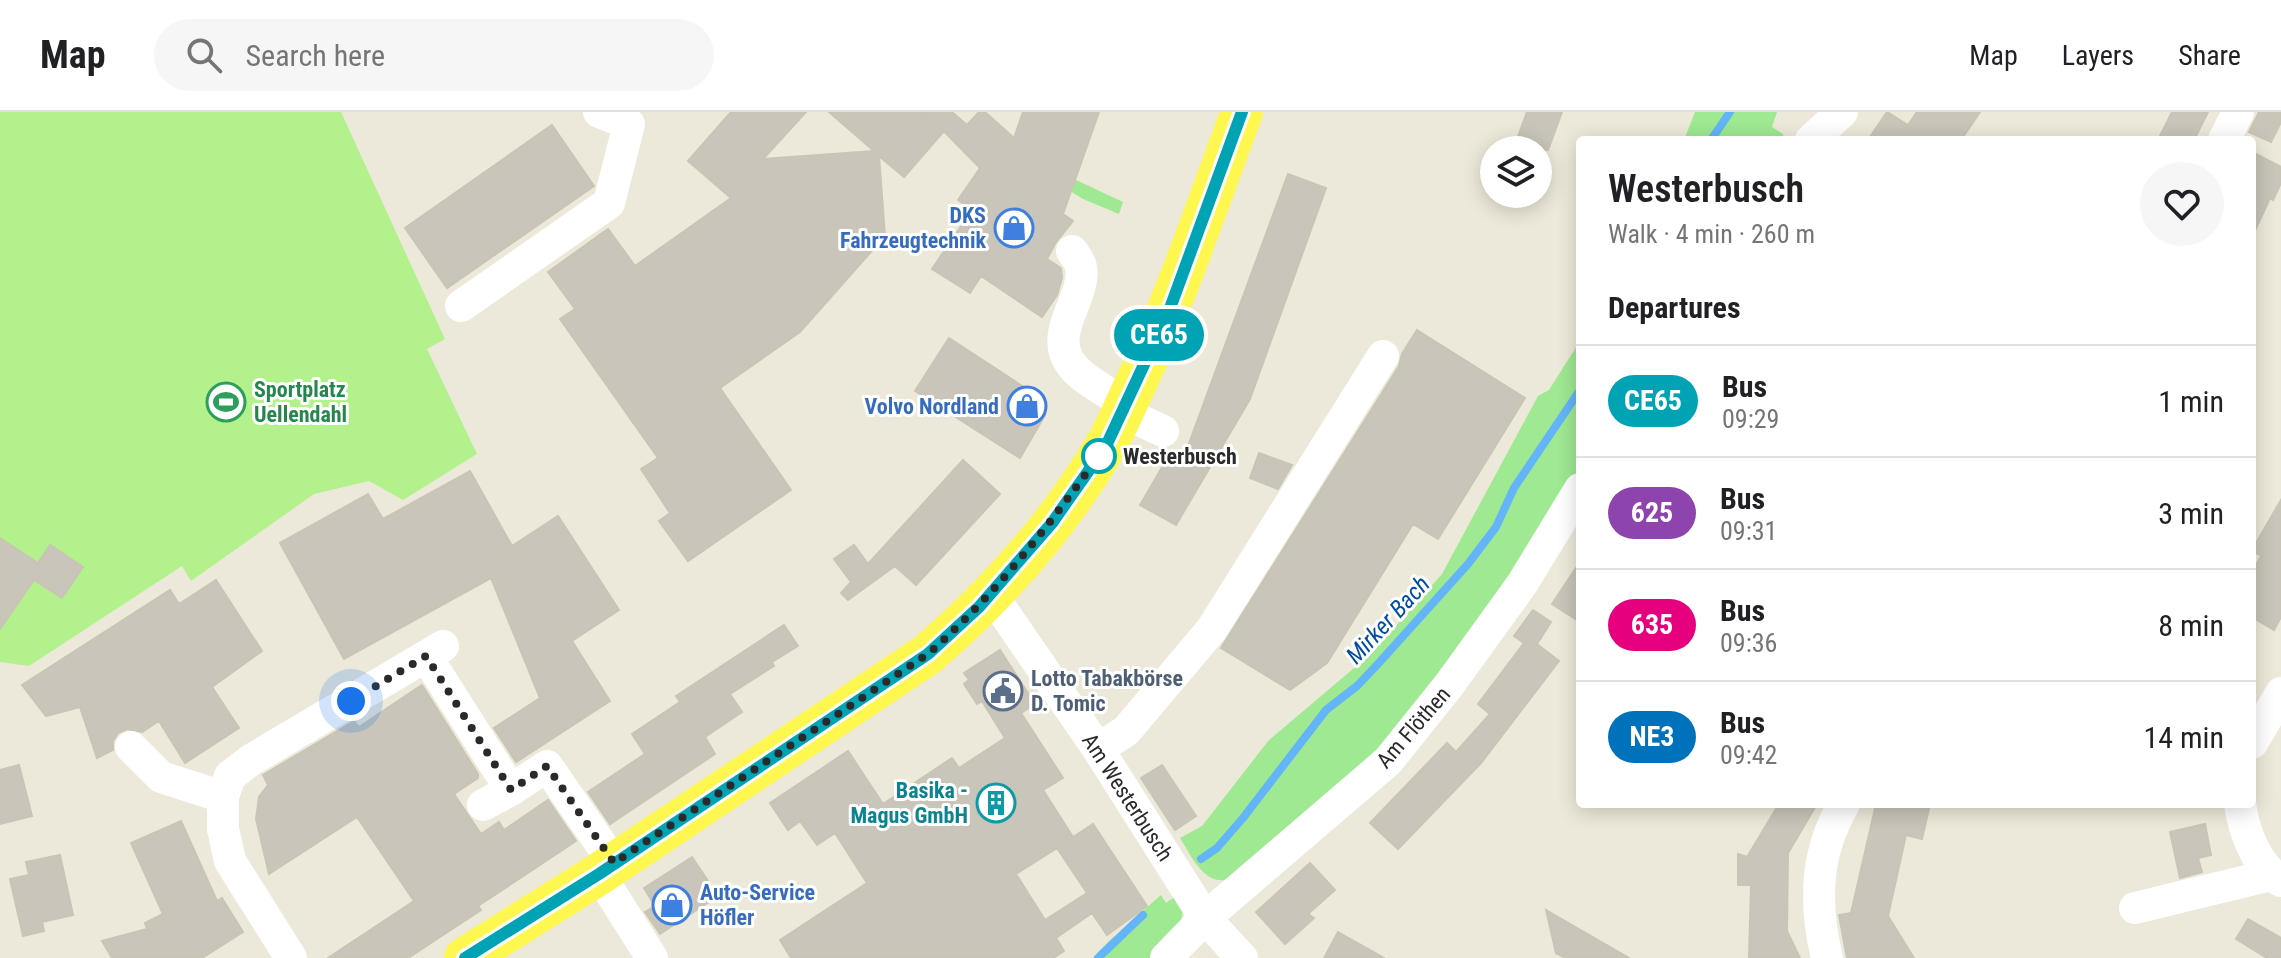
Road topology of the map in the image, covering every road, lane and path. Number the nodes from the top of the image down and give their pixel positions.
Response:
1 (599, 112) edge
2 (1242, 112) edge
3 (1842, 112) edge
4 (2238, 112) edge
5 (640, 118) edge
6 (1815, 136) edge
7 (2226, 136) edge
8 (1072, 251) dead end
9 (461, 306) dead end
10 (1383, 356) dead end
11 (1124, 408) junction
12 (1163, 431) dead end
13 (1576, 496) edge
14 (991, 594) junction
15 (2281, 693) edge
16 (2256, 736) edge
17 (131, 747) dead end
18 (1098, 749) junction
19 (511, 790) junction
20 (223, 797) junction
21 (483, 805) dead end
22 (1842, 808) edge
23 (2241, 808) edge
24 (606, 868) junction
25 (2276, 878) edge
26 (2135, 908) dead end
27 (1205, 918) junction
28 (291, 958) edge
29 (465, 958) edge
30 (652, 958) edge
31 (1166, 958) edge
32 (1242, 958) edge
33 (1827, 958) edge

1 - 5 street
2 - 11 main road
3 - 6 street
4 - 7 street
5 - 9 street
8 - 11 street
10 - 18 street
11 - 12 street
11 - 14 main road
13 - 27 street, Am Flöthen
14 - 18 street, Am Westerbusch
14 - 24 main road
15 - 16 street
17 - 20 street
18 - 27 street, Am Westerbusch
19 - 20 street
19 - 21 street
19 - 24 street
20 - 28 street
22 - 33 street
23 - 25 street
24 - 29 main road
24 - 30 street
25 - 26 street
27 - 31 street, Am Flöthen
27 - 32 street, Am Westerbusch

